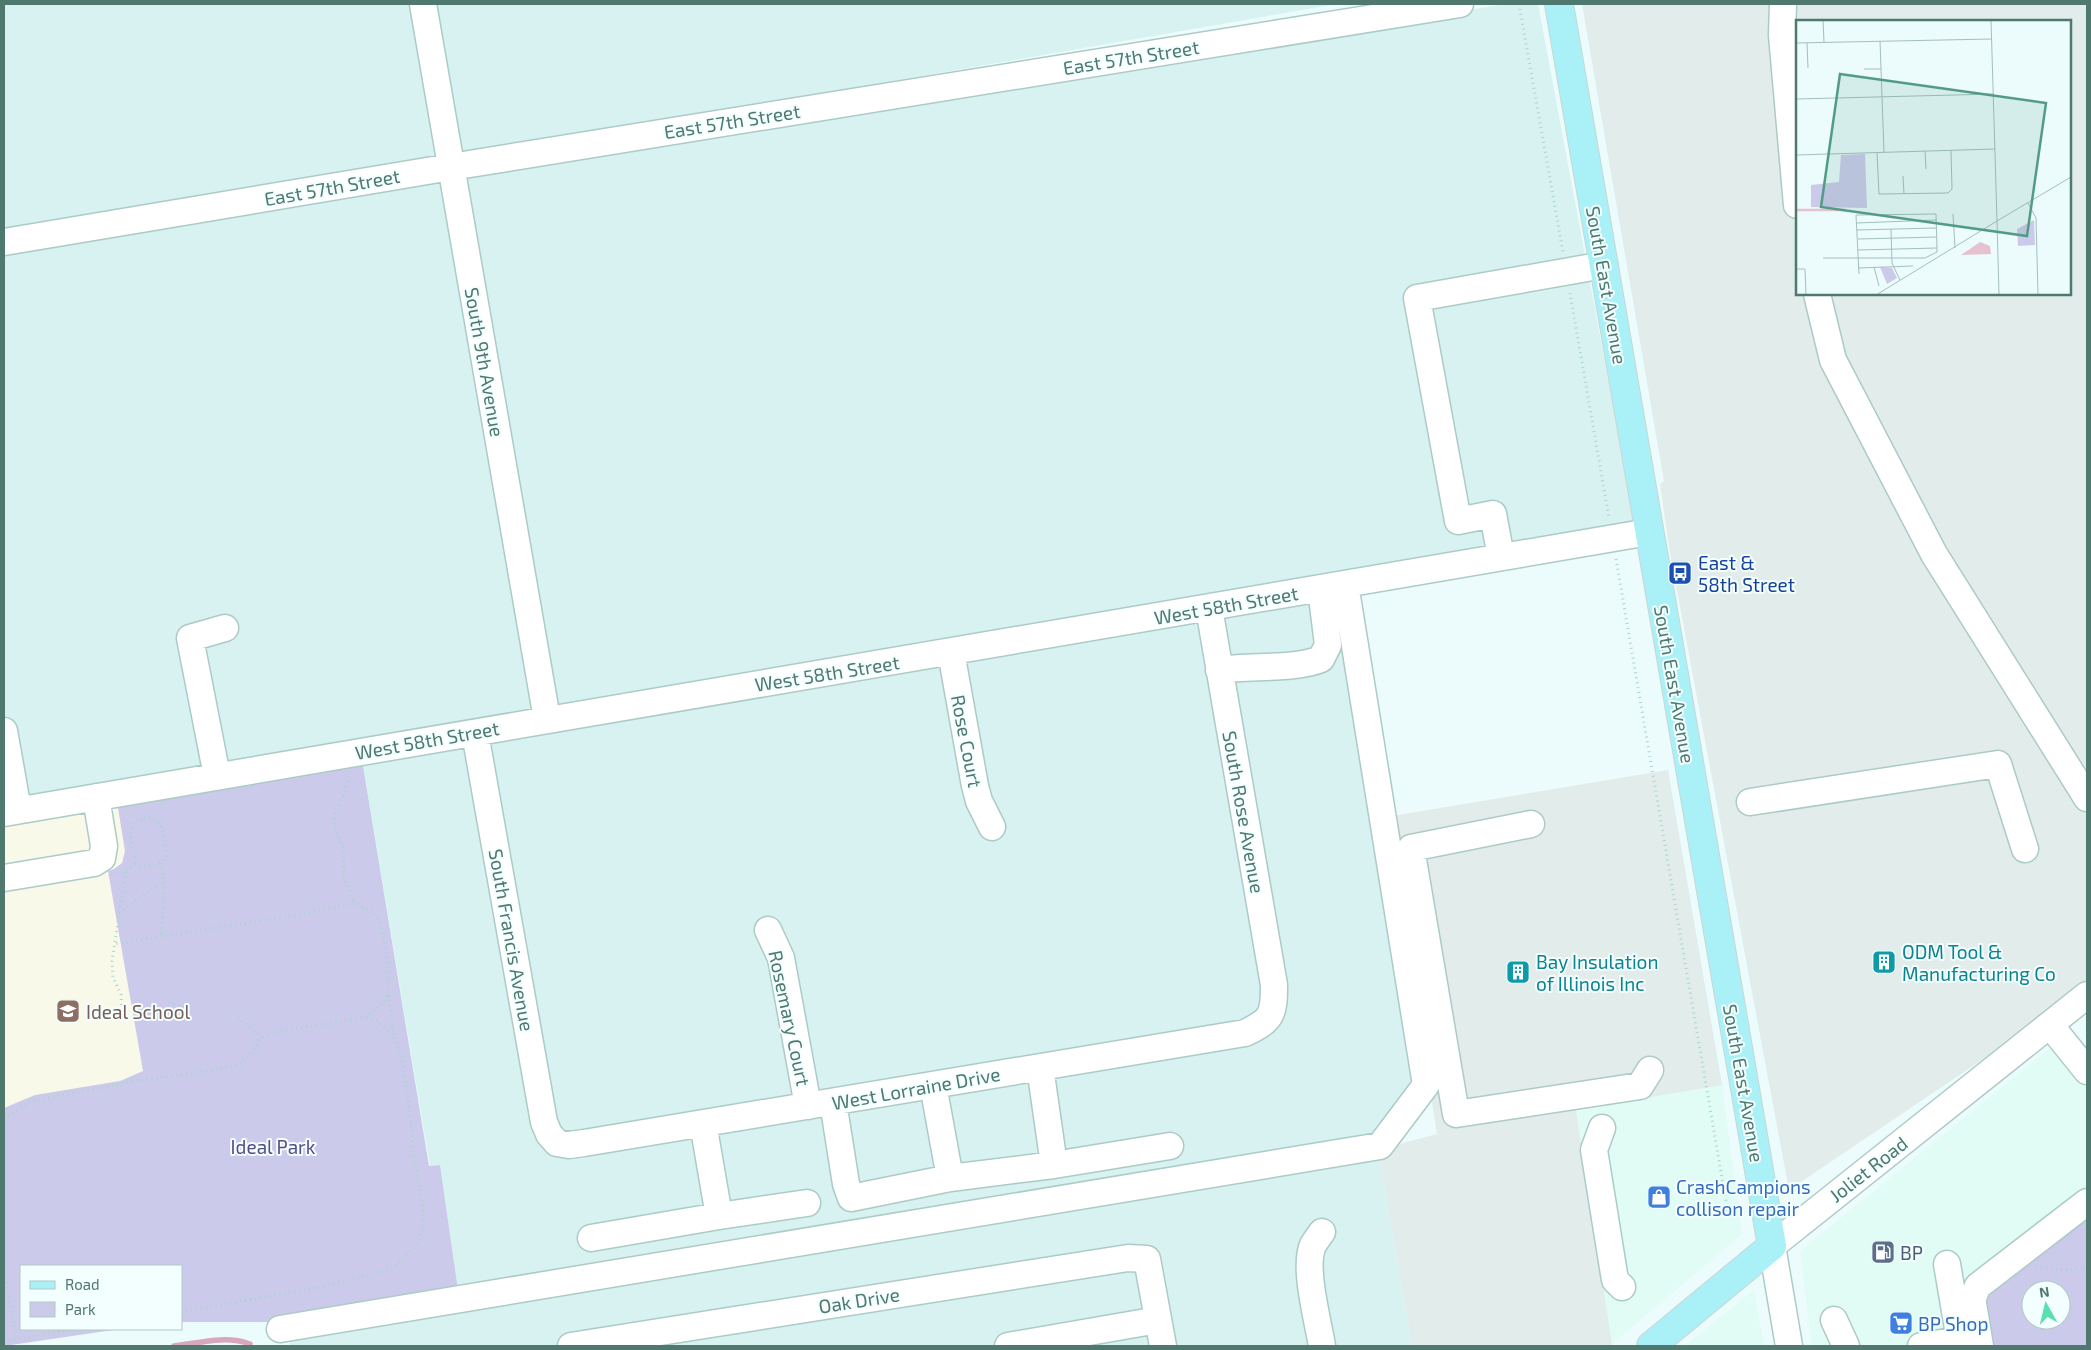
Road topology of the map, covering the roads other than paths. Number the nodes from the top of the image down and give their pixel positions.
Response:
1 (422, 4) edge
2 (1460, 4) edge
3 (1559, 4) edge
4 (1783, 4) edge
5 (451, 167) junction
6 (1796, 194) edge
7 (4, 242) edge
8 (1604, 265) junction
9 (1818, 295) edge
10 (1458, 521) junction
11 (1649, 532) junction
12 (1501, 557) junction
13 (1463, 564) junction
14 (1333, 586) junction
15 (1208, 608) junction
16 (225, 628) dead end
17 (951, 652) junction
18 (1219, 670) junction
19 (547, 719) junction
20 (4, 731) edge
21 (475, 732) junction
22 (218, 776) junction
23 (96, 797) junction
24 (2087, 798) edge
25 (1750, 802) dead end
26 (11, 812) edge
27 (1530, 824) dead end
28 (992, 827) dead end
29 (2025, 849) dead end
30 (4, 878) edge
31 (768, 930) dead end
32 (2087, 995) edge
33 (1270, 1016) joint
34 (2050, 1025) junction
35 (1040, 1067) junction
36 (1650, 1070) dead end
37 (2087, 1071) edge
38 (933, 1085) junction
39 (833, 1102) junction
40 (808, 1106) junction
41 (703, 1124) junction
42 (1602, 1128) dead end
43 (557, 1143) joint
44 (1170, 1146) dead end
45 (1054, 1165) junction
46 (950, 1178) junction
47 (2087, 1202) edge
48 (807, 1204) dead end
49 (719, 1216) junction
50 (1322, 1232) dead end
51 (591, 1238) dead end
52 (1772, 1246) junction
53 (1947, 1264) dead end
54 (1622, 1287) dead end
55 (1158, 1320) junction
56 (1834, 1320) dead end
57 (280, 1329) dead end
58 (571, 1346) edge
59 (1008, 1346) edge
60 (1163, 1346) edge
61 (1322, 1346) edge
62 (1651, 1346) edge
63 (1789, 1346) edge
64 (1846, 1346) edge
65 (1921, 1346) edge
66 (1980, 1346) edge

1 - 5 street, South 9th Avenue
2 - 5 street, East 57th Street
3 - 8 main road, South East Avenue
4 - 6 street
5 - 7 street, East 57th Street
5 - 19 street, South 9th Avenue
8 - 10 street
8 - 11 main road, South East Avenue
9 - 24 street
10 - 12 street
10 - 13 street
11 - 12 street, West 58th Street
11 - 52 main road, South East Avenue
12 - 13 street, West 58th Street
13 - 14 street, West 58th Street
14 - 15 street, West 58th Street
14 - 18 street
14 - 57 street
15 - 17 street, West 58th Street
15 - 18 street, South Rose Avenue
16 - 22 street
17 - 19 street, West 58th Street
17 - 28 street, Rose Court
18 - 33 street, South Rose Avenue
19 - 21 street, West 58th Street
20 - 26 street
21 - 22 street, West 58th Street
21 - 43 street, South Francis Avenue
22 - 23 street, West 58th Street
23 - 26 street, West 58th Street
23 - 30 street
25 - 29 street
27 - 36 street
31 - 40 street, Rosemary Court
32 - 34 street, Joliet Road
33 - 35 street, West Lorraine Drive
34 - 37 street
34 - 52 street, Joliet Road
35 - 38 street, West Lorraine Drive
35 - 45 street
38 - 39 street, West Lorraine Drive
38 - 46 street
39 - 40 street, West Lorraine Drive
39 - 46 street
40 - 41 street, West Lorraine Drive
41 - 43 street, West Lorraine Drive
41 - 49 street
42 - 54 street
44 - 45 street
45 - 46 street
47 - 66 street
48 - 49 street
49 - 51 street
50 - 61 street
52 - 62 main road, Joliet Road
52 - 63 street
53 - 65 street
55 - 58 street, Oak Drive
55 - 59 street
55 - 60 street
56 - 64 street

